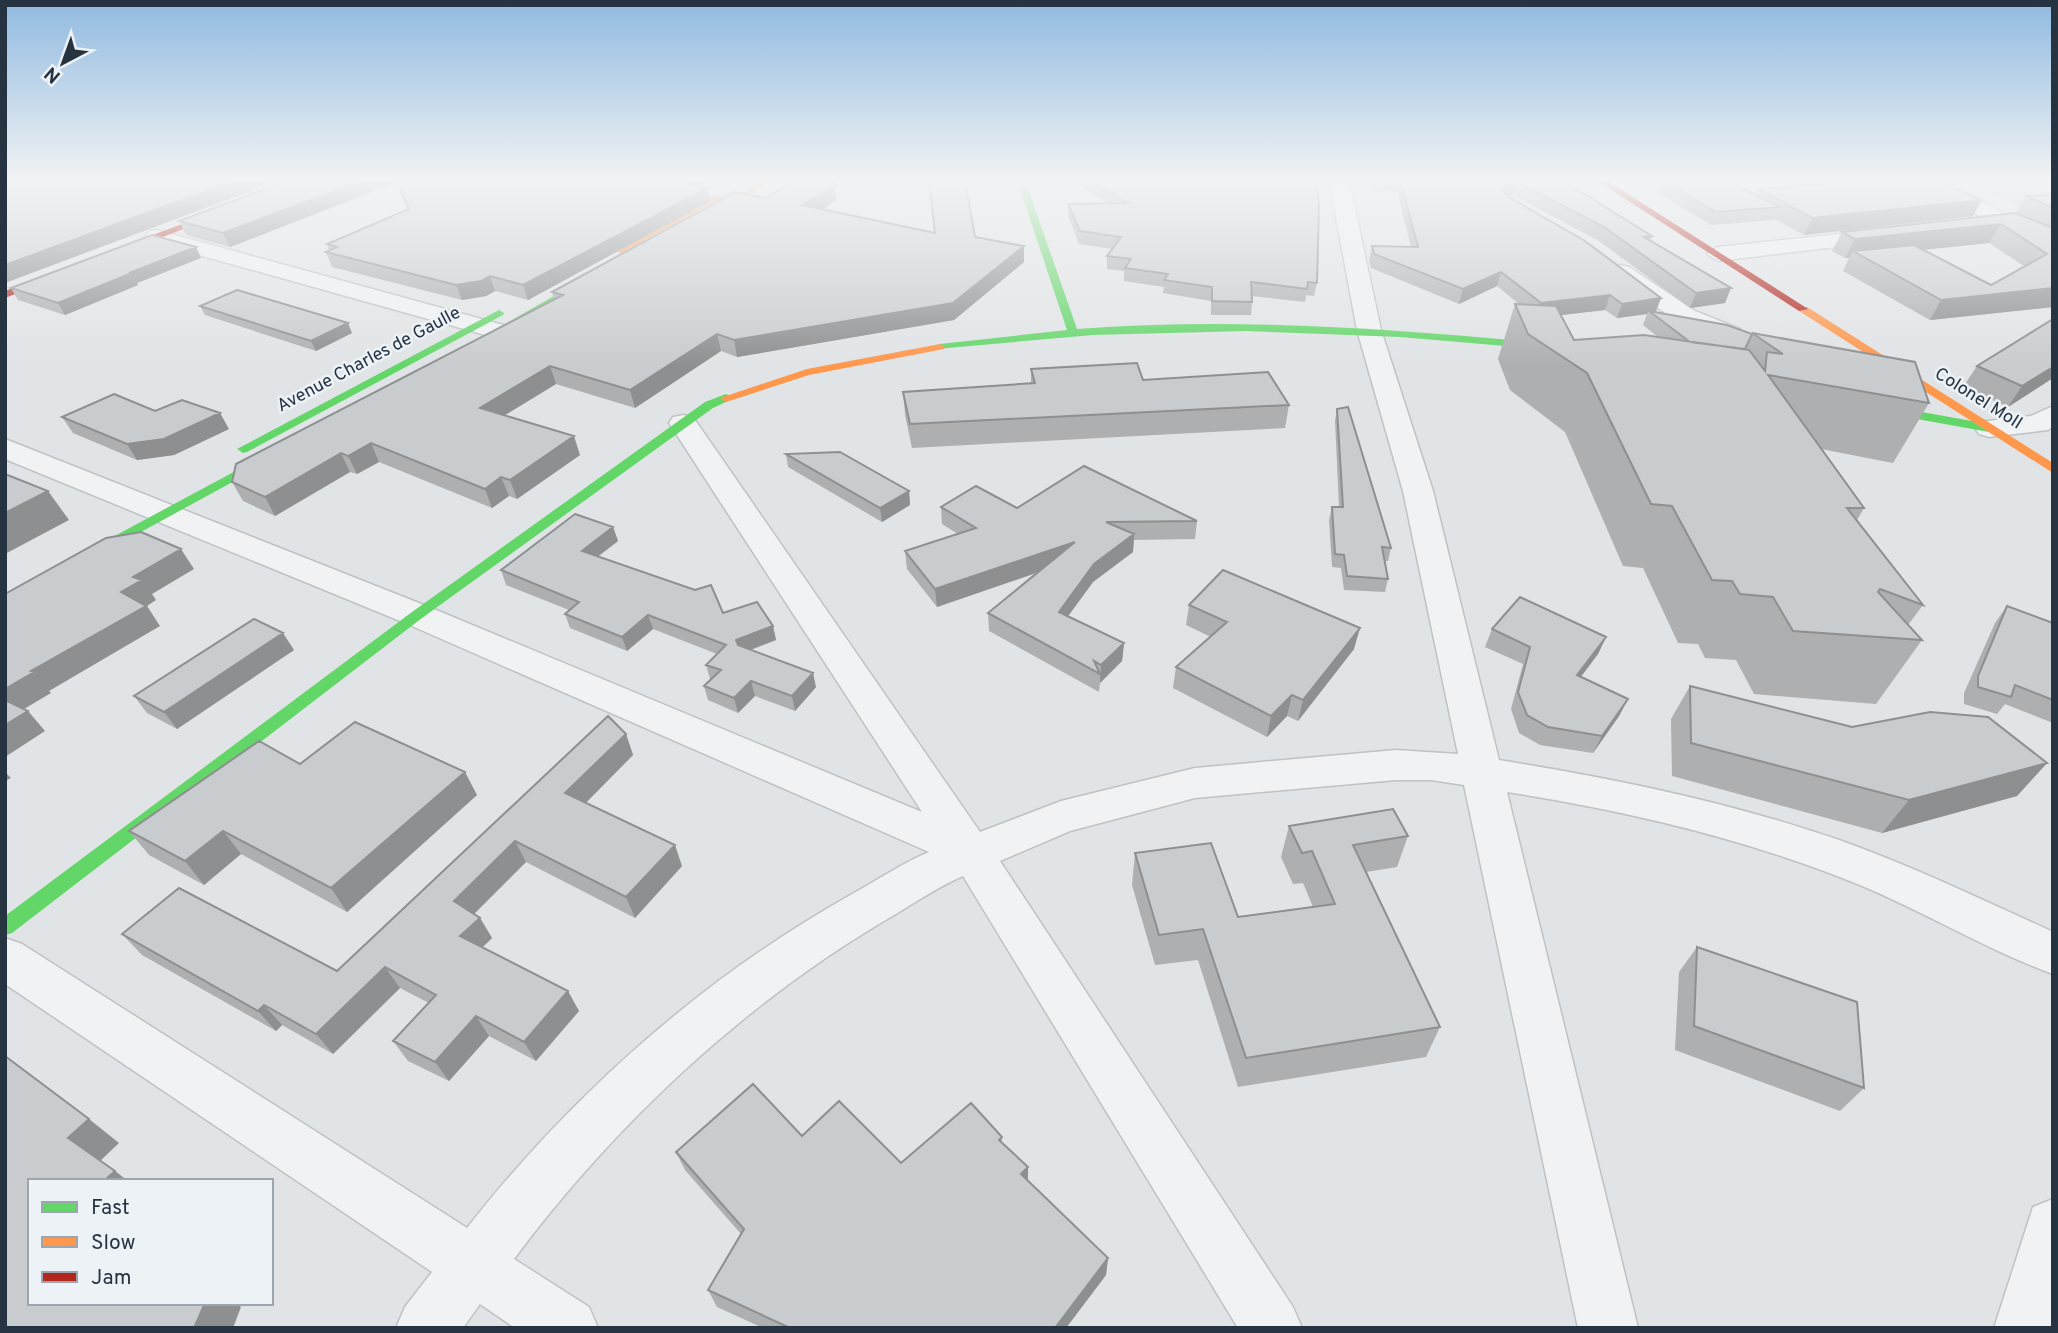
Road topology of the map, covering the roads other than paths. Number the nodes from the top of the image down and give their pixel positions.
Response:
1 (141, 242) edge
2 (179, 242) edge
3 (641, 242) edge
4 (651, 242) edge
5 (1042, 242) edge
6 (1352, 242) edge
7 (1699, 242) edge
8 (1821, 242) edge
9 (1718, 254) junction
10 (1605, 260) edge
11 (5, 295) edge
12 (487, 328) junction
13 (1370, 330) junction
14 (1073, 332) junction
15 (1751, 339) edge
16 (1573, 350) edge
17 (415, 377) edge
18 (1850, 402) edge
19 (2053, 414) edge
20 (683, 423) junction
21 (1989, 428) junction
22 (297, 442) edge
23 (5, 448) edge
24 (224, 459) dead end
25 (2053, 469) edge
26 (149, 505) junction
27 (5, 601) edge
28 (417, 615) junction
29 (1482, 773) junction
30 (970, 851) junction
31 (5, 927) edge
32 (2053, 954) edge
33 (5, 958) edge
34 (2053, 1227) edge
35 (471, 1265) junction
36 (426, 1328) edge
37 (568, 1328) edge
38 (1272, 1328) edge
39 (1608, 1328) edge
40 (2024, 1328) edge

1 - 11 main road
2 - 12 street
3 - 12 main road, Avenue Charles de Gaulle
4 - 12 main road, Avenue Charles de Gaulle
5 - 14 main road
6 - 13 street
7 - 9 main road, Colonel Moll
8 - 9 street
9 - 21 main road, Colonel Moll
10 - 15 street
12 - 17 main road, Avenue Charles de Gaulle
12 - 24 main road, Avenue Charles de Gaulle
13 - 14 main road
13 - 16 main road
13 - 29 street
14 - 20 main road
18 - 21 main road
19 - 21 street
20 - 28 main road
20 - 30 street
21 - 25 main road, Colonel Moll
22 - 26 main road, Avenue Charles de Gaulle
23 - 26 street
26 - 27 main road, Avenue Charles de Gaulle
26 - 28 street
28 - 30 street
28 - 31 main road
29 - 30 street
29 - 32 street
29 - 39 street
30 - 35 street
30 - 38 street
33 - 35 street
34 - 40 street
35 - 36 street
35 - 37 street

